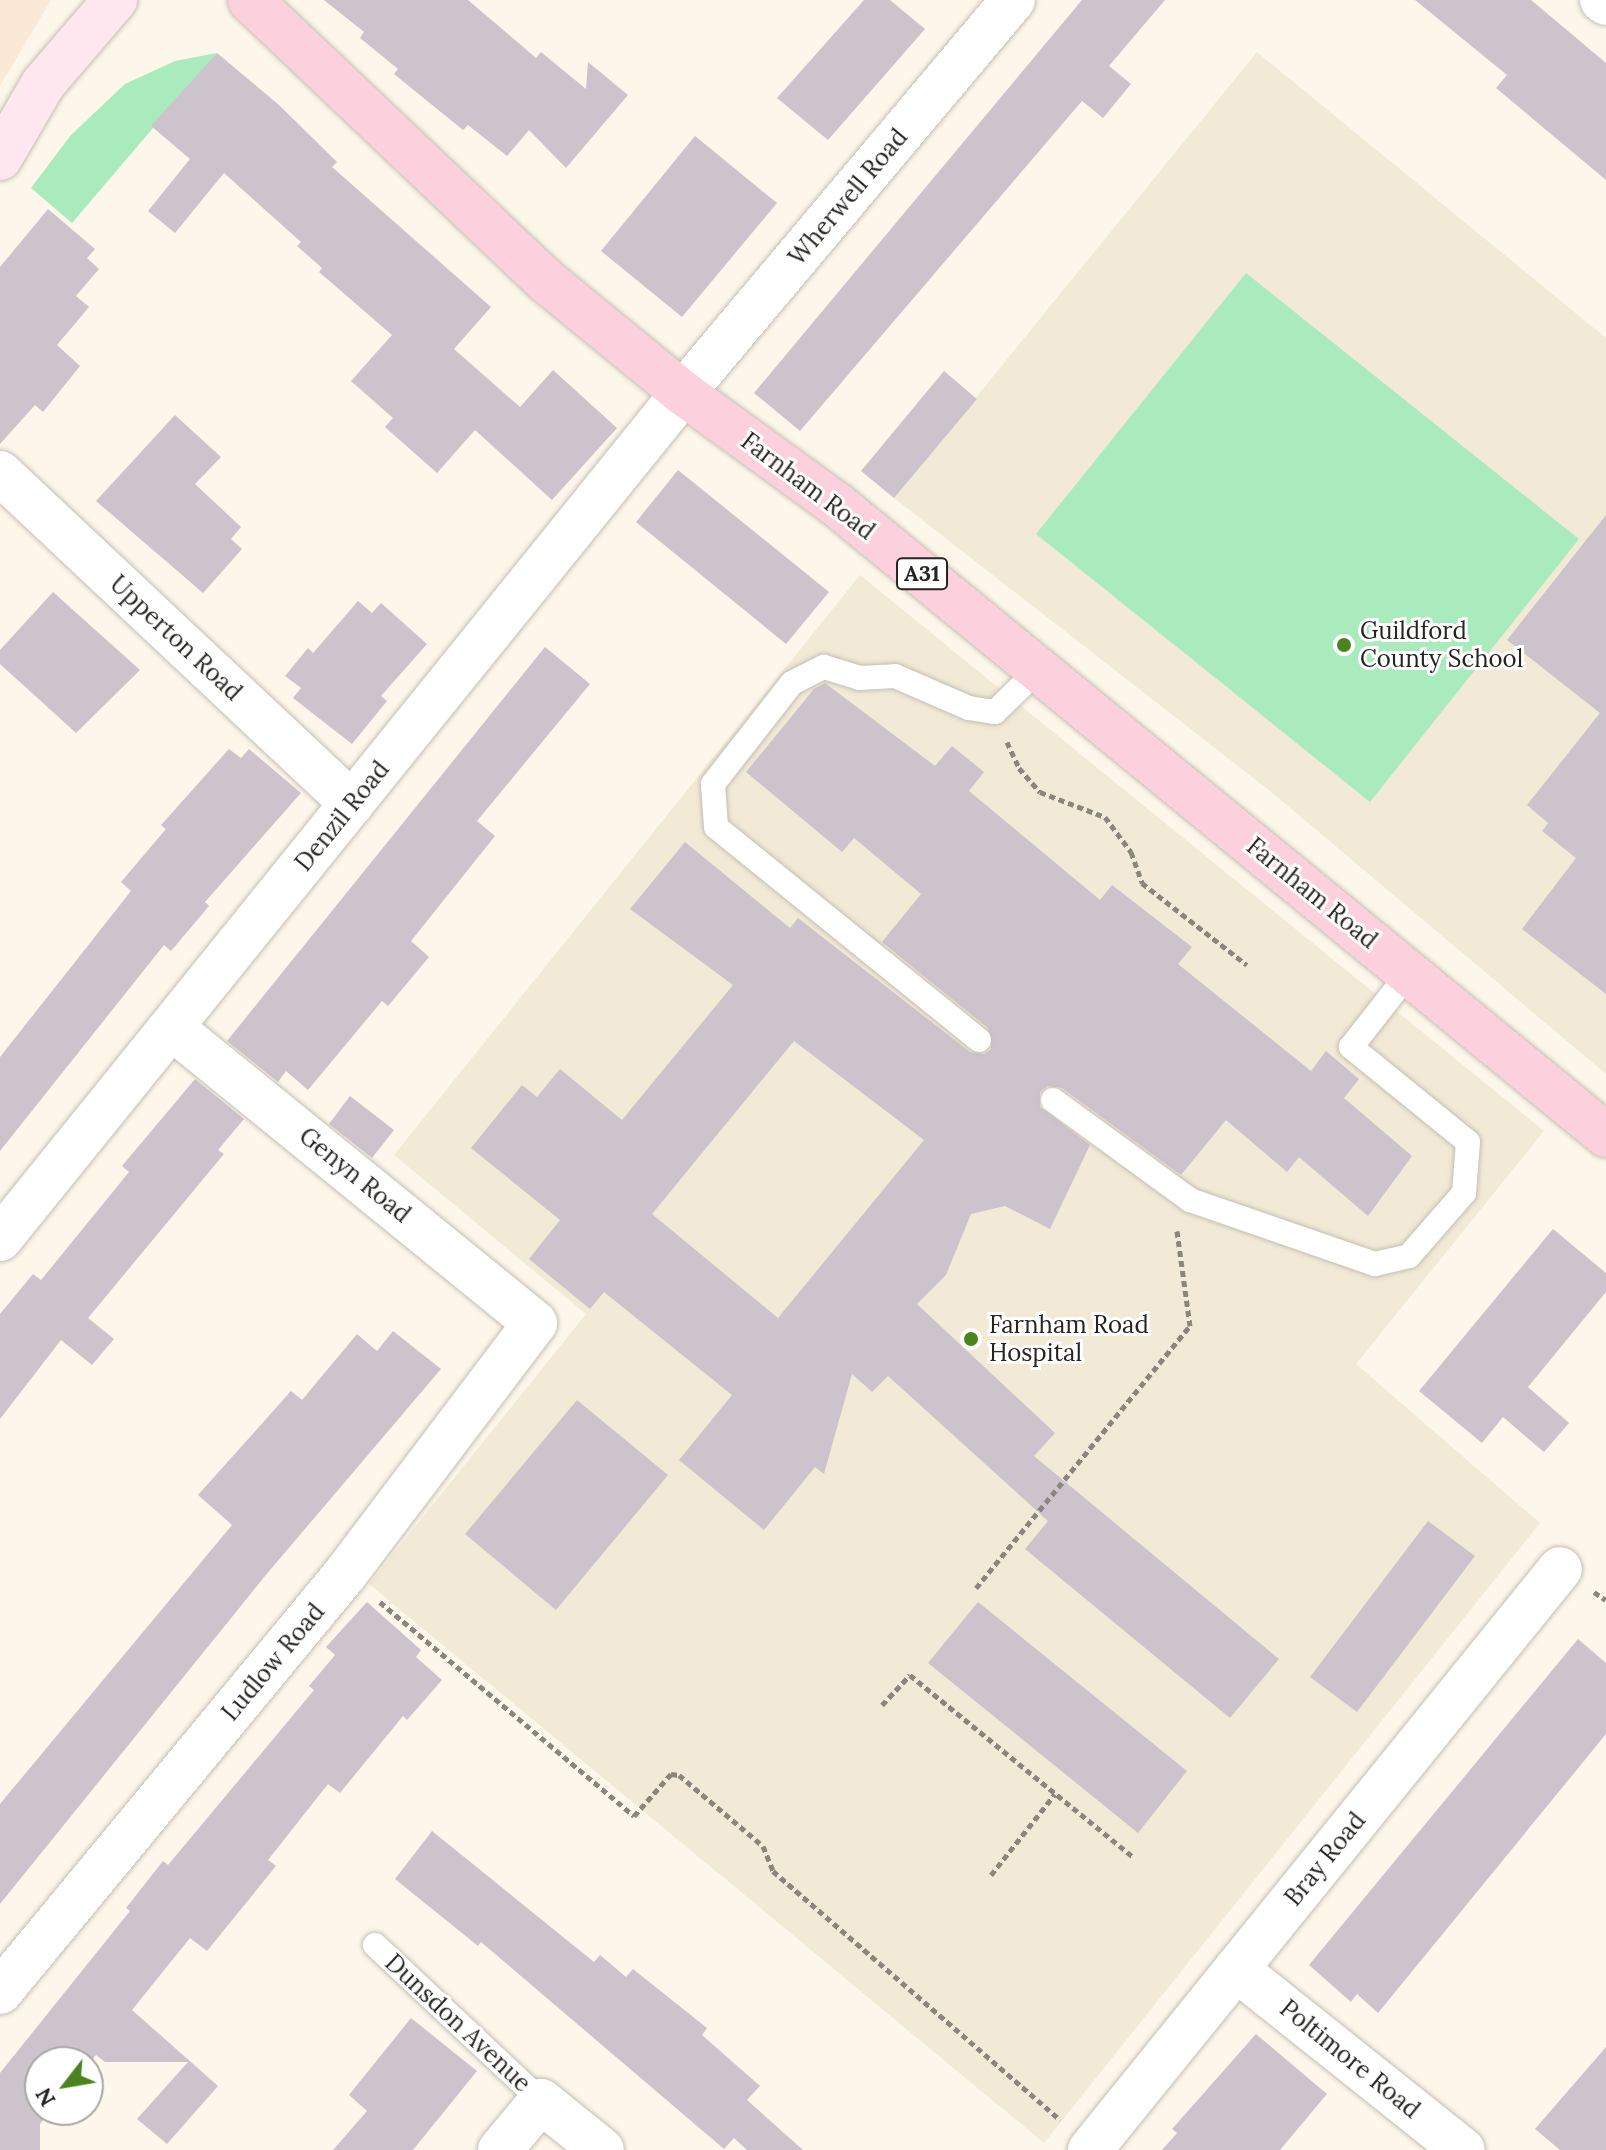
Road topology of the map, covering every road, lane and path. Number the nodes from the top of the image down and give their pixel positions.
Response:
1 (115, 0) edge
2 (250, 0) edge
3 (997, 6) edge
4 (0, 158) edge
5 (683, 393) junction
6 (0, 473) edge
7 (1039, 669) junction
8 (995, 712) junction
9 (352, 804) junction
10 (1247, 965) dead end
11 (1409, 973) junction
12 (173, 1029) junction
13 (979, 1040) dead end
14 (1053, 1100) dead end
15 (1606, 1135) edge
16 (1176, 1233) dead end
17 (0, 1239) edge
18 (535, 1323) joint
19 (1560, 1569) dead end
20 (346, 1573) junction
21 (976, 1588) dead end
22 (882, 1705) dead end
23 (1055, 1794) junction
24 (1134, 1858) dead end
25 (991, 1875) dead end
26 (375, 1945) dead end
27 (1236, 1969) junction
28 (0, 1992) edge
29 (541, 2101) junction
30 (1091, 2148) edge
31 (500, 2150) edge
32 (602, 2150) edge
33 (1463, 2150) edge

1 - 4 street
2 - 5 main road, Farnham Road / A31
3 - 5 street, Wherwell Road
5 - 7 main road, Farnham Road / A31
5 - 9 street, Denzil Road
6 - 9 street, Upperton Road
7 - 8 lane
7 - 11 main road, Farnham Road / A31
8 - 10 path
8 - 13 lane
9 - 12 street, Denzil Road
11 - 14 lane
11 - 15 main road, Farnham Road / A31
12 - 17 street, Denzil Road
12 - 18 street, Genyn Road
16 - 21 path
18 - 20 street, Ludlow Road
19 - 27 street, Bray Road
20 - 28 street, Ludlow Road
20 - 30 path
22 - 23 path
23 - 24 path
23 - 25 path
26 - 29 lane, Dunsdon Avenue
27 - 30 street, Bray Road
27 - 33 street, Poltimore Road
29 - 31 street, Dunsdon Avenue
29 - 32 street, Dunsdon Avenue

